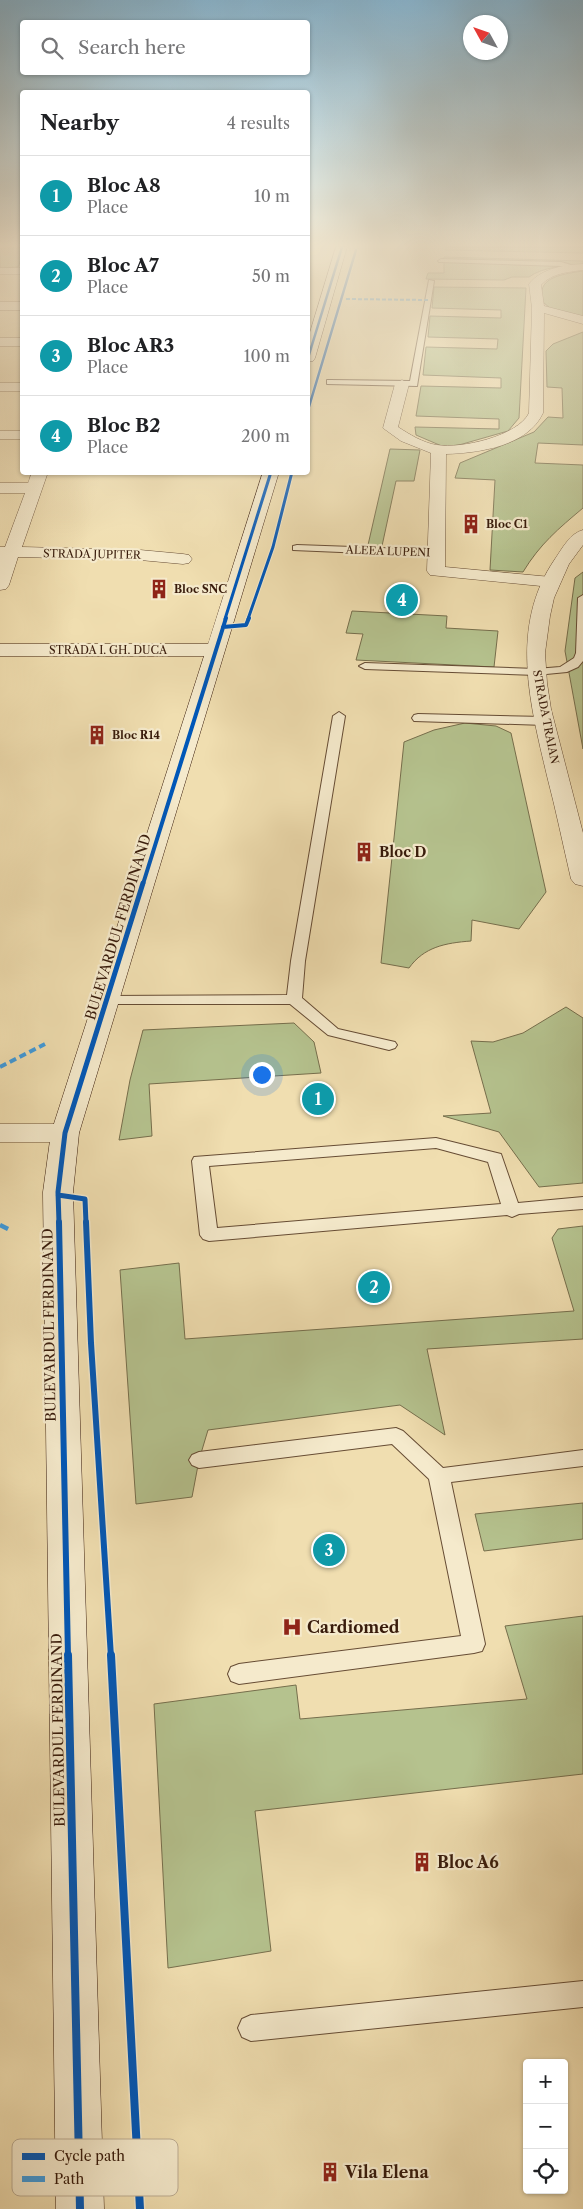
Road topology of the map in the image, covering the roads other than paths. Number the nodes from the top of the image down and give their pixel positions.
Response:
1 (420, 350) edge
2 (537, 350) edge
3 (330, 382) dead end
4 (402, 384) junction
5 (0, 387) edge
6 (20, 387) edge
7 (0, 435) edge
8 (20, 435) edge
9 (439, 450) junction
10 (271, 475) edge
11 (37, 480) edge
12 (0, 488) edge
13 (582, 537) edge
14 (297, 548) dead end
15 (6, 552) edge
16 (436, 553) junction
17 (183, 559) dead end
18 (551, 582) junction
19 (0, 585) edge
20 (583, 598) edge
21 (0, 650) edge
22 (216, 650) junction
23 (366, 666) dead end
24 (536, 672) junction
25 (339, 716) dead end
26 (418, 718) dead end
27 (545, 721) junction
28 (583, 879) edge
29 (294, 999) junction
30 (106, 1001) junction
31 (389, 1045) dead end
32 (0, 1133) edge
33 (65, 1133) junction
34 (583, 1204) edge
35 (512, 1211) junction
36 (583, 1458) edge
37 (199, 1460) dead end
38 (439, 1476) junction
39 (240, 1674) dead end
40 (583, 1994) edge
41 (251, 2028) dead end
42 (78, 2139) edge
43 (80, 2196) edge
44 (80, 2209) edge

1 - 4 lane
2 - 9 street
3 - 4 lane
4 - 9 street
5 - 6 street
7 - 8 street
9 - 16 street, ALEEA LUPENI
10 - 22 street, BULEVARDUL FERDINAND
11 - 12 street
11 - 15 street
13 - 18 street, STRADA TRAIAN
14 - 16 lane, ALEEA LUPENI
15 - 17 street, STRADA JUPITER
15 - 19 street
16 - 18 street
18 - 24 street, STRADA TRAIAN
20 - 24 lane
21 - 22 street, STRADA I. GH. DUCA
22 - 30 street, BULEVARDUL FERDINAND
23 - 24 lane
24 - 27 street, STRADA TRAIAN
25 - 29 lane
26 - 27 lane
27 - 28 street, STRADA TRAIAN
29 - 30 lane
29 - 31 lane
30 - 33 street, BULEVARDUL FERDINAND
32 - 33 street
33 - 42 street, BULEVARDUL FERDINAND
34 - 35 lane
35 - 35 lane
36 - 38 lane
37 - 38 lane
38 - 39 lane
40 - 41 lane
43 - 44 street, BULEVARDUL FERDINAND

